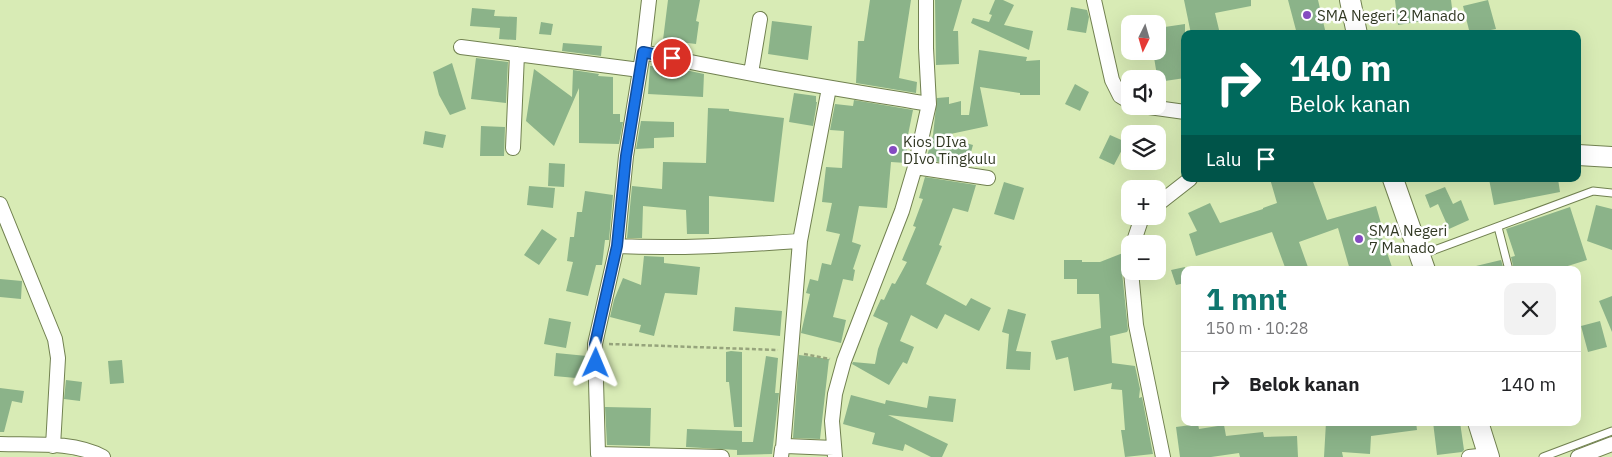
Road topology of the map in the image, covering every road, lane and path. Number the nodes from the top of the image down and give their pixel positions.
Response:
1 (649, 0) edge
2 (926, 0) edge
3 (1094, 0) edge
4 (1355, 1) edge
5 (760, 19) dead end
6 (1357, 30) edge
7 (460, 47) dead end
8 (643, 52) junction
9 (517, 54) junction
10 (640, 70) junction
11 (747, 72) junction
12 (829, 88) junction
13 (1121, 97) edge
14 (929, 104) junction
15 (1166, 109) edge
16 (1181, 111) edge
17 (513, 148) dead end
18 (1581, 155) edge
19 (1612, 157) edge
20 (915, 167) junction
21 (988, 178) dead end
22 (1186, 182) edge
23 (1394, 182) edge
24 (1612, 193) edge
25 (1166, 198) edge
26 (0, 204) edge
27 (1498, 227) junction
28 (800, 242) junction
29 (617, 246) junction
30 (1423, 263) edge
31 (1508, 266) edge
32 (1132, 280) edge
33 (595, 344) junction
34 (792, 351) junction
35 (844, 361) junction
36 (1478, 426) edge
37 (1612, 431) edge
38 (0, 444) edge
39 (1612, 444) edge
40 (53, 446) junction
41 (782, 452) edge
42 (835, 452) edge
43 (598, 455) edge
44 (1482, 456) edge
45 (103, 457) edge
46 (722, 457) edge
47 (1163, 457) edge
48 (1543, 457) edge
49 (1578, 457) edge

1 - 8 street
2 - 14 street
3 - 13 street
4 - 6 main road
5 - 11 street
7 - 9 street
8 - 10 street
8 - 11 street
9 - 10 street
9 - 17 street
10 - 29 street
11 - 12 street
12 - 14 street
12 - 28 street
14 - 20 street
15 - 16 street
18 - 19 main road
20 - 21 street
20 - 35 street
22 - 25 street
23 - 30 main road
24 - 27 lane
26 - 40 street
27 - 30 lane
27 - 31 lane
28 - 29 street
28 - 34 street
29 - 33 street
32 - 47 street
33 - 34 path
33 - 43 street
34 - 35 path
34 - 41 street
35 - 42 street
36 - 44 main road
37 - 48 lane
38 - 40 street
39 - 49 street
40 - 45 street
41 - 42 street
43 - 46 street

